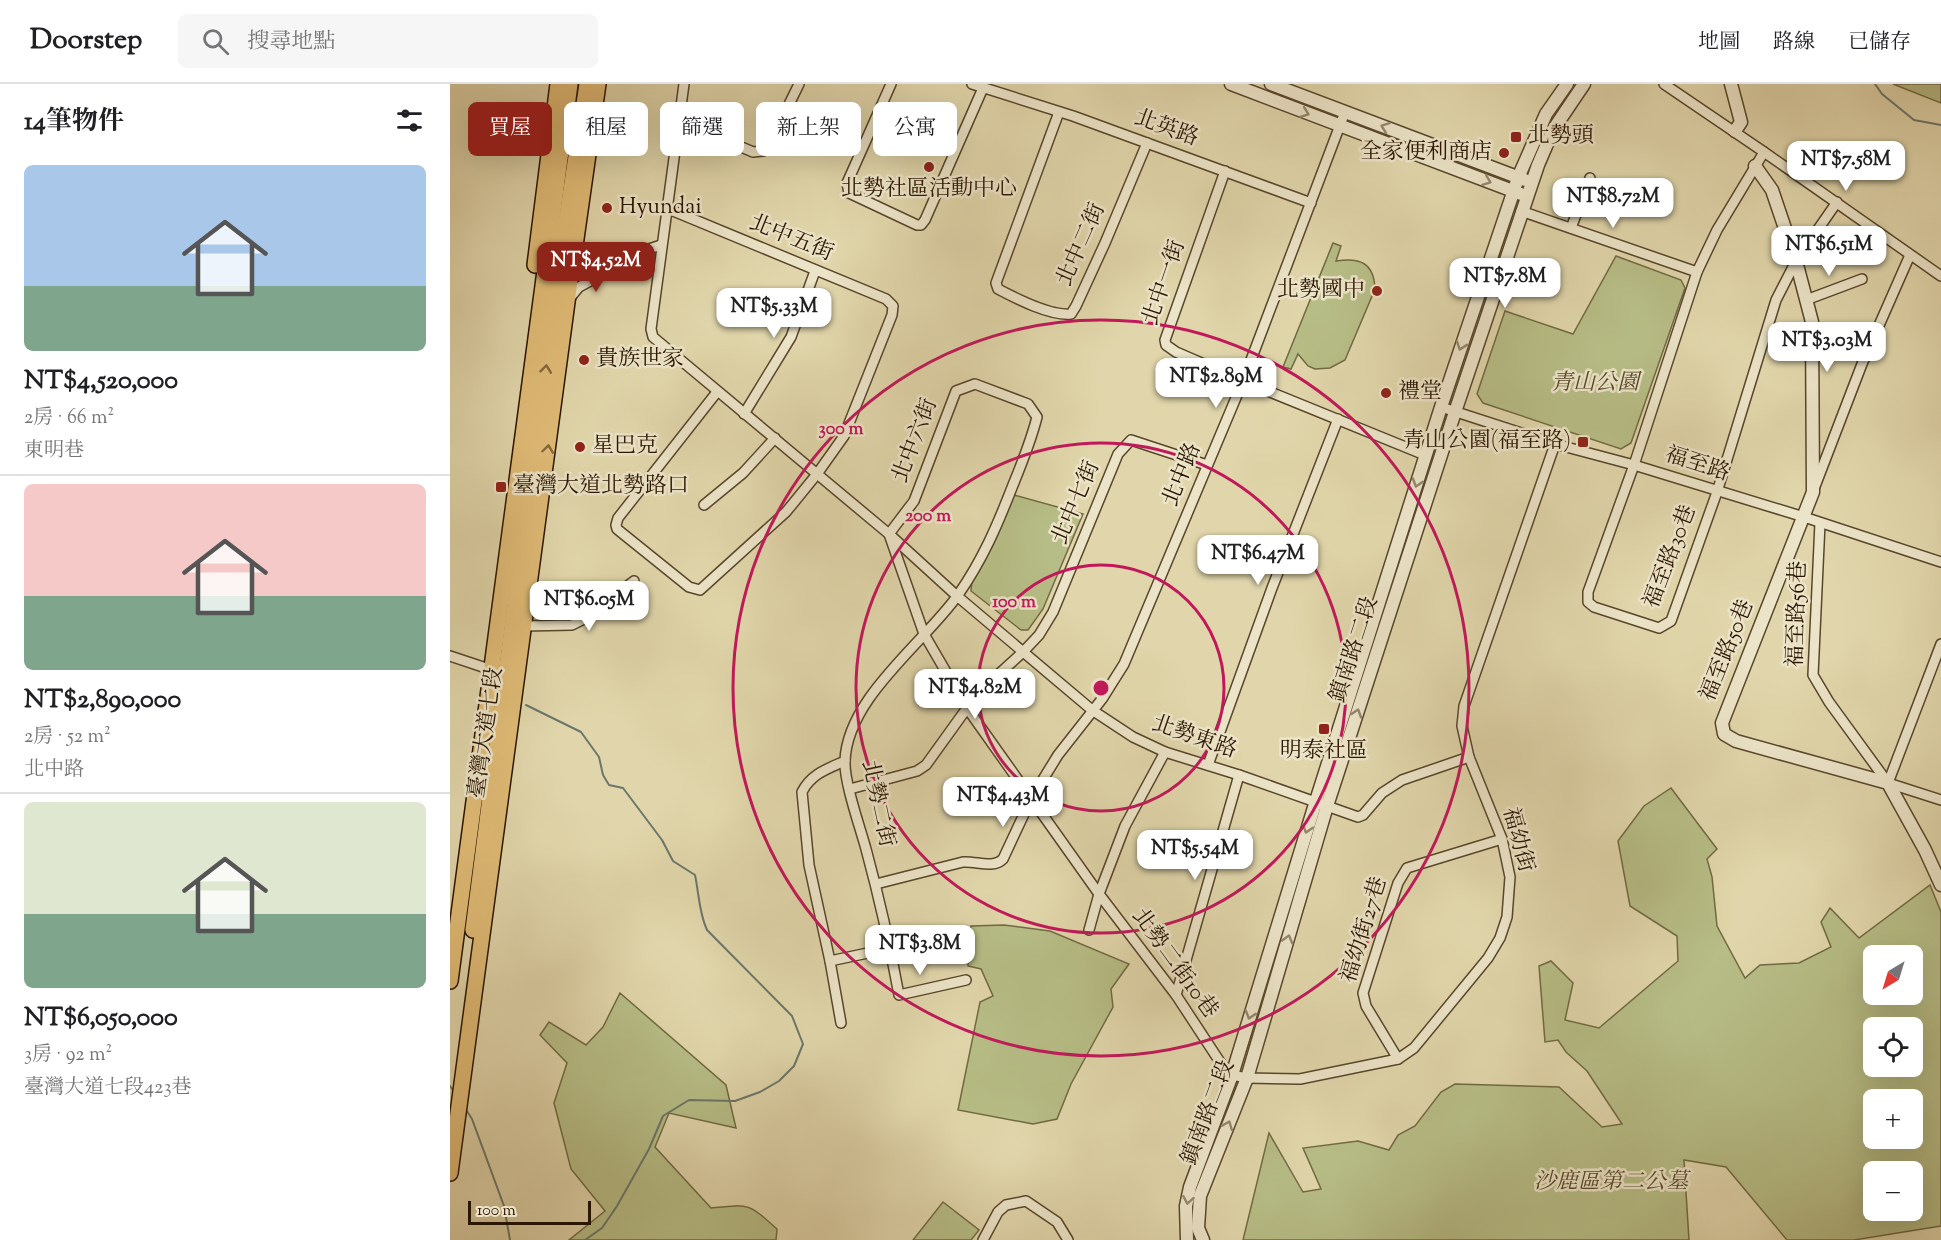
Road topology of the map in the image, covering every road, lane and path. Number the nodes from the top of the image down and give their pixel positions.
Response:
1 (558, 84) edge
2 (570, 84) edge
3 (587, 84) edge
4 (598, 84) edge
5 (684, 84) edge
6 (799, 84) edge
7 (891, 84) edge
8 (972, 84) edge
9 (1231, 84) edge
10 (1271, 84) edge
11 (1567, 84) edge
12 (1584, 84) edge
13 (1664, 84) edge
14 (1731, 84) edge
15 (983, 88) junction
16 (681, 102) edge
17 (1059, 112) junction
18 (1345, 112) junction
19 (1340, 126) junction
20 (1735, 131) junction
21 (1147, 143) junction
22 (744, 148) edge
23 (1764, 152) junction
24 (673, 156) edge
25 (1755, 166) junction
26 (1225, 171) junction
27 (1518, 178) junction
28 (1590, 178) dead end
29 (1532, 183) junction
30 (1514, 191) junction
31 (1527, 196) junction
32 (1837, 202) junction
33 (1311, 203) junction
34 (666, 208) junction
35 (1521, 211) junction
36 (1570, 228) junction
37 (661, 245) junction
38 (1910, 255) junction
39 (1796, 261) junction
40 (815, 271) junction
41 (1697, 272) junction
42 (1941, 276) edge
43 (1862, 279) dead end
44 (548, 300) junction
45 (1806, 300) junction
46 (1243, 381) junction
47 (717, 392) junction
48 (1441, 407) junction
49 (1455, 412) junction
50 (744, 414) junction
51 (1338, 419) junction
52 (775, 438) junction
53 (1555, 444) junction
54 (1425, 456) junction
55 (1207, 465) junction
56 (1634, 465) junction
57 (817, 474) junction
58 (1717, 492) junction
59 (1813, 492) junction
60 (704, 505) dead end
61 (1804, 517) junction
62 (1820, 523) junction
63 (889, 534) junction
64 (1941, 562) edge
65 (634, 580) dead end
66 (957, 596) junction
67 (524, 626) junction
68 (924, 634) junction
69 (1941, 644) edge
70 (1023, 652) junction
71 (450, 656) edge
72 (483, 667) junction
73 (967, 708) junction
74 (1092, 710) junction
75 (1165, 752) junction
76 (1469, 758) junction
77 (844, 761) junction
78 (1208, 765) junction
79 (1239, 775) junction
80 (1888, 783) junction
81 (850, 789) junction
82 (1031, 799) junction
83 (1941, 800) edge
84 (1321, 803) junction
85 (1502, 839) junction
86 (876, 884) junction
87 (1941, 885) edge
88 (1099, 894) junction
89 (450, 906) edge
90 (1089, 930) dead end
91 (948, 936) dead end
92 (890, 948) junction
93 (830, 962) junction
94 (966, 980) dead end
95 (450, 981) edge
96 (1176, 995) junction
97 (841, 1023) dead end
98 (1398, 1059) junction
99 (1232, 1075) junction
100 (1246, 1078) junction
101 (450, 1114) edge
102 (450, 1173) edge
103 (983, 1240) edge
104 (1068, 1240) edge
105 (1187, 1240) edge
106 (1203, 1240) edge

1 - 44 main road, 臺灣大道七段
2 - 44 main road, 臺灣大道七段
3 - 44 main road, 臺灣大道七段
4 - 44 main road, 臺灣大道七段
5 - 16 street, 北勢東路
6 - 22 street
7 - 15 street
8 - 15 street, 北英路
9 -> 19 street
10 - 18 street
11 - 27 street, 鎮南路二段
12 - 29 street, 鎮南路二段
13 - 20 street
14 - 20 street
15 - 17 street, 北英路
17 - 21 street, 北英路
17 - 21 street, 北中二街
18 - 19 street, 北中路
27 -> 18 street
19 -> 30 street
19 - 33 street, 北中路
20 - 23 street
21 - 26 street, 北英路
23 - 25 street, 福至路30巷
23 - 32 street
24 - 34 street, 北勢東路
25 - 39 street
25 - 41 street, 福至路30巷
26 - 33 street, 北英路
26 - 46 street, 北中一街
27 - 29 street
27 - 30 street, 鎮南路二段
28 - 36 street
29 - 31 street, 鎮南路二段
30 - 31 street
30 -> 48 street, 鎮南路二段
31 - 35 street, 鎮南路二段
32 - 38 street
32 - 39 street, 福至路30巷
33 - 46 street, 北中路
34 - 37 street, 北勢東路
34 - 40 street, 北中五街
35 - 36 street
35 - 49 street, 鎮南路二段
36 - 41 street
37 - 44 street
37 - 47 street, 北勢東路
38 - 42 street
38 - 59 street
39 - 45 street
39 - 58 street, 福至路30巷
40 - 50 street
40 - 57 street, 北中五街
41 - 56 street, 福至路30巷
43 - 45 street
67 -> 44 main road, 臺灣大道七段
44 - 72 main road, 臺灣大道七段
44 - 95 main road, 臺灣大道七段
101 -> 44 main road, 臺灣大道七段
45 - 59 street
46 - 51 street, 北中一街
46 - 55 street, 北中路
47 - 50 street, 北勢東路
47 - 57 street
48 - 49 street, 福至路
48 - 54 street, 鎮南路二段
49 - 53 street, 福至路
84 -> 49 street, 鎮南路二段
50 - 52 street, 北勢東路
51 - 54 street, 北中一街
51 - 78 street
52 - 57 street, 北勢東路
52 - 60 street
53 - 56 street, 福至路
53 - 76 street, 福幼街
54 -> 84 street, 鎮南路二段
55 - 70 street, 北中七街
55 - 74 street, 北中路
56 - 58 street, 福至路
56 - 58 street, 福至路30巷
57 - 63 street, 北勢東路
58 - 61 street, 福至路
59 - 61 street, 福至路50巷
61 - 62 street, 福至路
61 - 80 street, 福至路50巷
62 - 64 street, 福至路
62 - 80 street, 福至路56巷
63 - 66 street, 北勢東路
63 - 66 street, 北中六街
63 - 68 street, 北勢二街10巷
65 - 67 street
66 - 68 street, 北勢二街
66 - 70 street, 北勢東路
67 - 102 main road, 臺灣大道七段
68 - 73 street, 北勢二街10巷
68 - 77 street, 北勢二街
69 - 80 street
70 - 73 street
70 - 74 street, 北勢東路
71 - 72 street
72 - 89 main road, 臺灣大道七段
73 - 81 street
73 - 82 street, 北勢二街10巷
74 - 75 street, 北勢東路
74 - 82 street, 北中路
75 - 78 street, 北勢東路
75 - 88 street
76 - 84 street, 北勢東路
76 - 85 street, 福幼街
77 - 81 street, 北勢二街
77 - 93 street
78 - 79 street, 北勢東路
79 - 84 street, 北勢東路
79 - 96 street
80 - 83 street
80 - 87 street
81 - 86 street, 北勢二街
82 - 86 street, 北中路
82 - 88 street, 北勢二街10巷
84 -> 99 street, 鎮南路二段
100 -> 84 street, 鎮南路二段
85 - 98 street, 福幼街
85 - 98 street, 福幼街27巷
86 - 92 street, 北勢二街
88 - 90 street
88 - 96 street, 北勢二街10巷
91 - 92 street
92 - 93 street
92 - 94 street, 北勢二街
93 - 97 street
96 - 99 street, 北勢二街10巷
98 - 100 street, 福幼街
99 - 100 street, 福幼街
99 -> 105 street, 鎮南路二段
106 -> 100 street, 鎮南路二段
103 - 104 street

